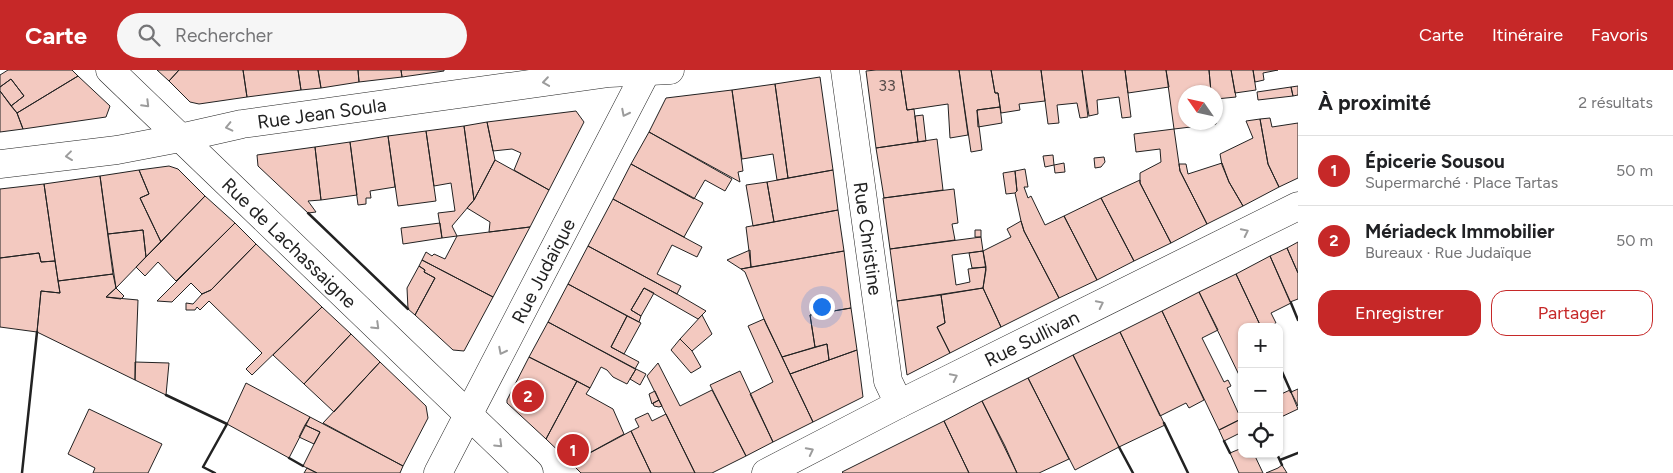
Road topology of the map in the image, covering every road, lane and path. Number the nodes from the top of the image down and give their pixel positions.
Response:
1 (110, 70) edge
2 (655, 70) edge
3 (845, 70) edge
4 (180, 138) junction
5 (0, 164) edge
6 (1298, 206) edge
7 (899, 404) junction
8 (468, 414) junction
9 (438, 473) edge
10 (529, 473) edge
11 (766, 473) edge

1 -> 4 street, Rue de Lachassaigne
2 -> 4 street, Rue Jean Soula
2 -> 8 street, Rue Judaïque
3 - 7 street, Rue Christine
4 -> 5 street, Rue Jean Soula
4 -> 8 street, Rue de Lachassaigne
7 -> 6 street, Rue Sullivan
11 -> 7 street, Rue Sullivan
8 - 9 street, Rue Judaïque
8 -> 10 street, Rue de Lachassaigne

